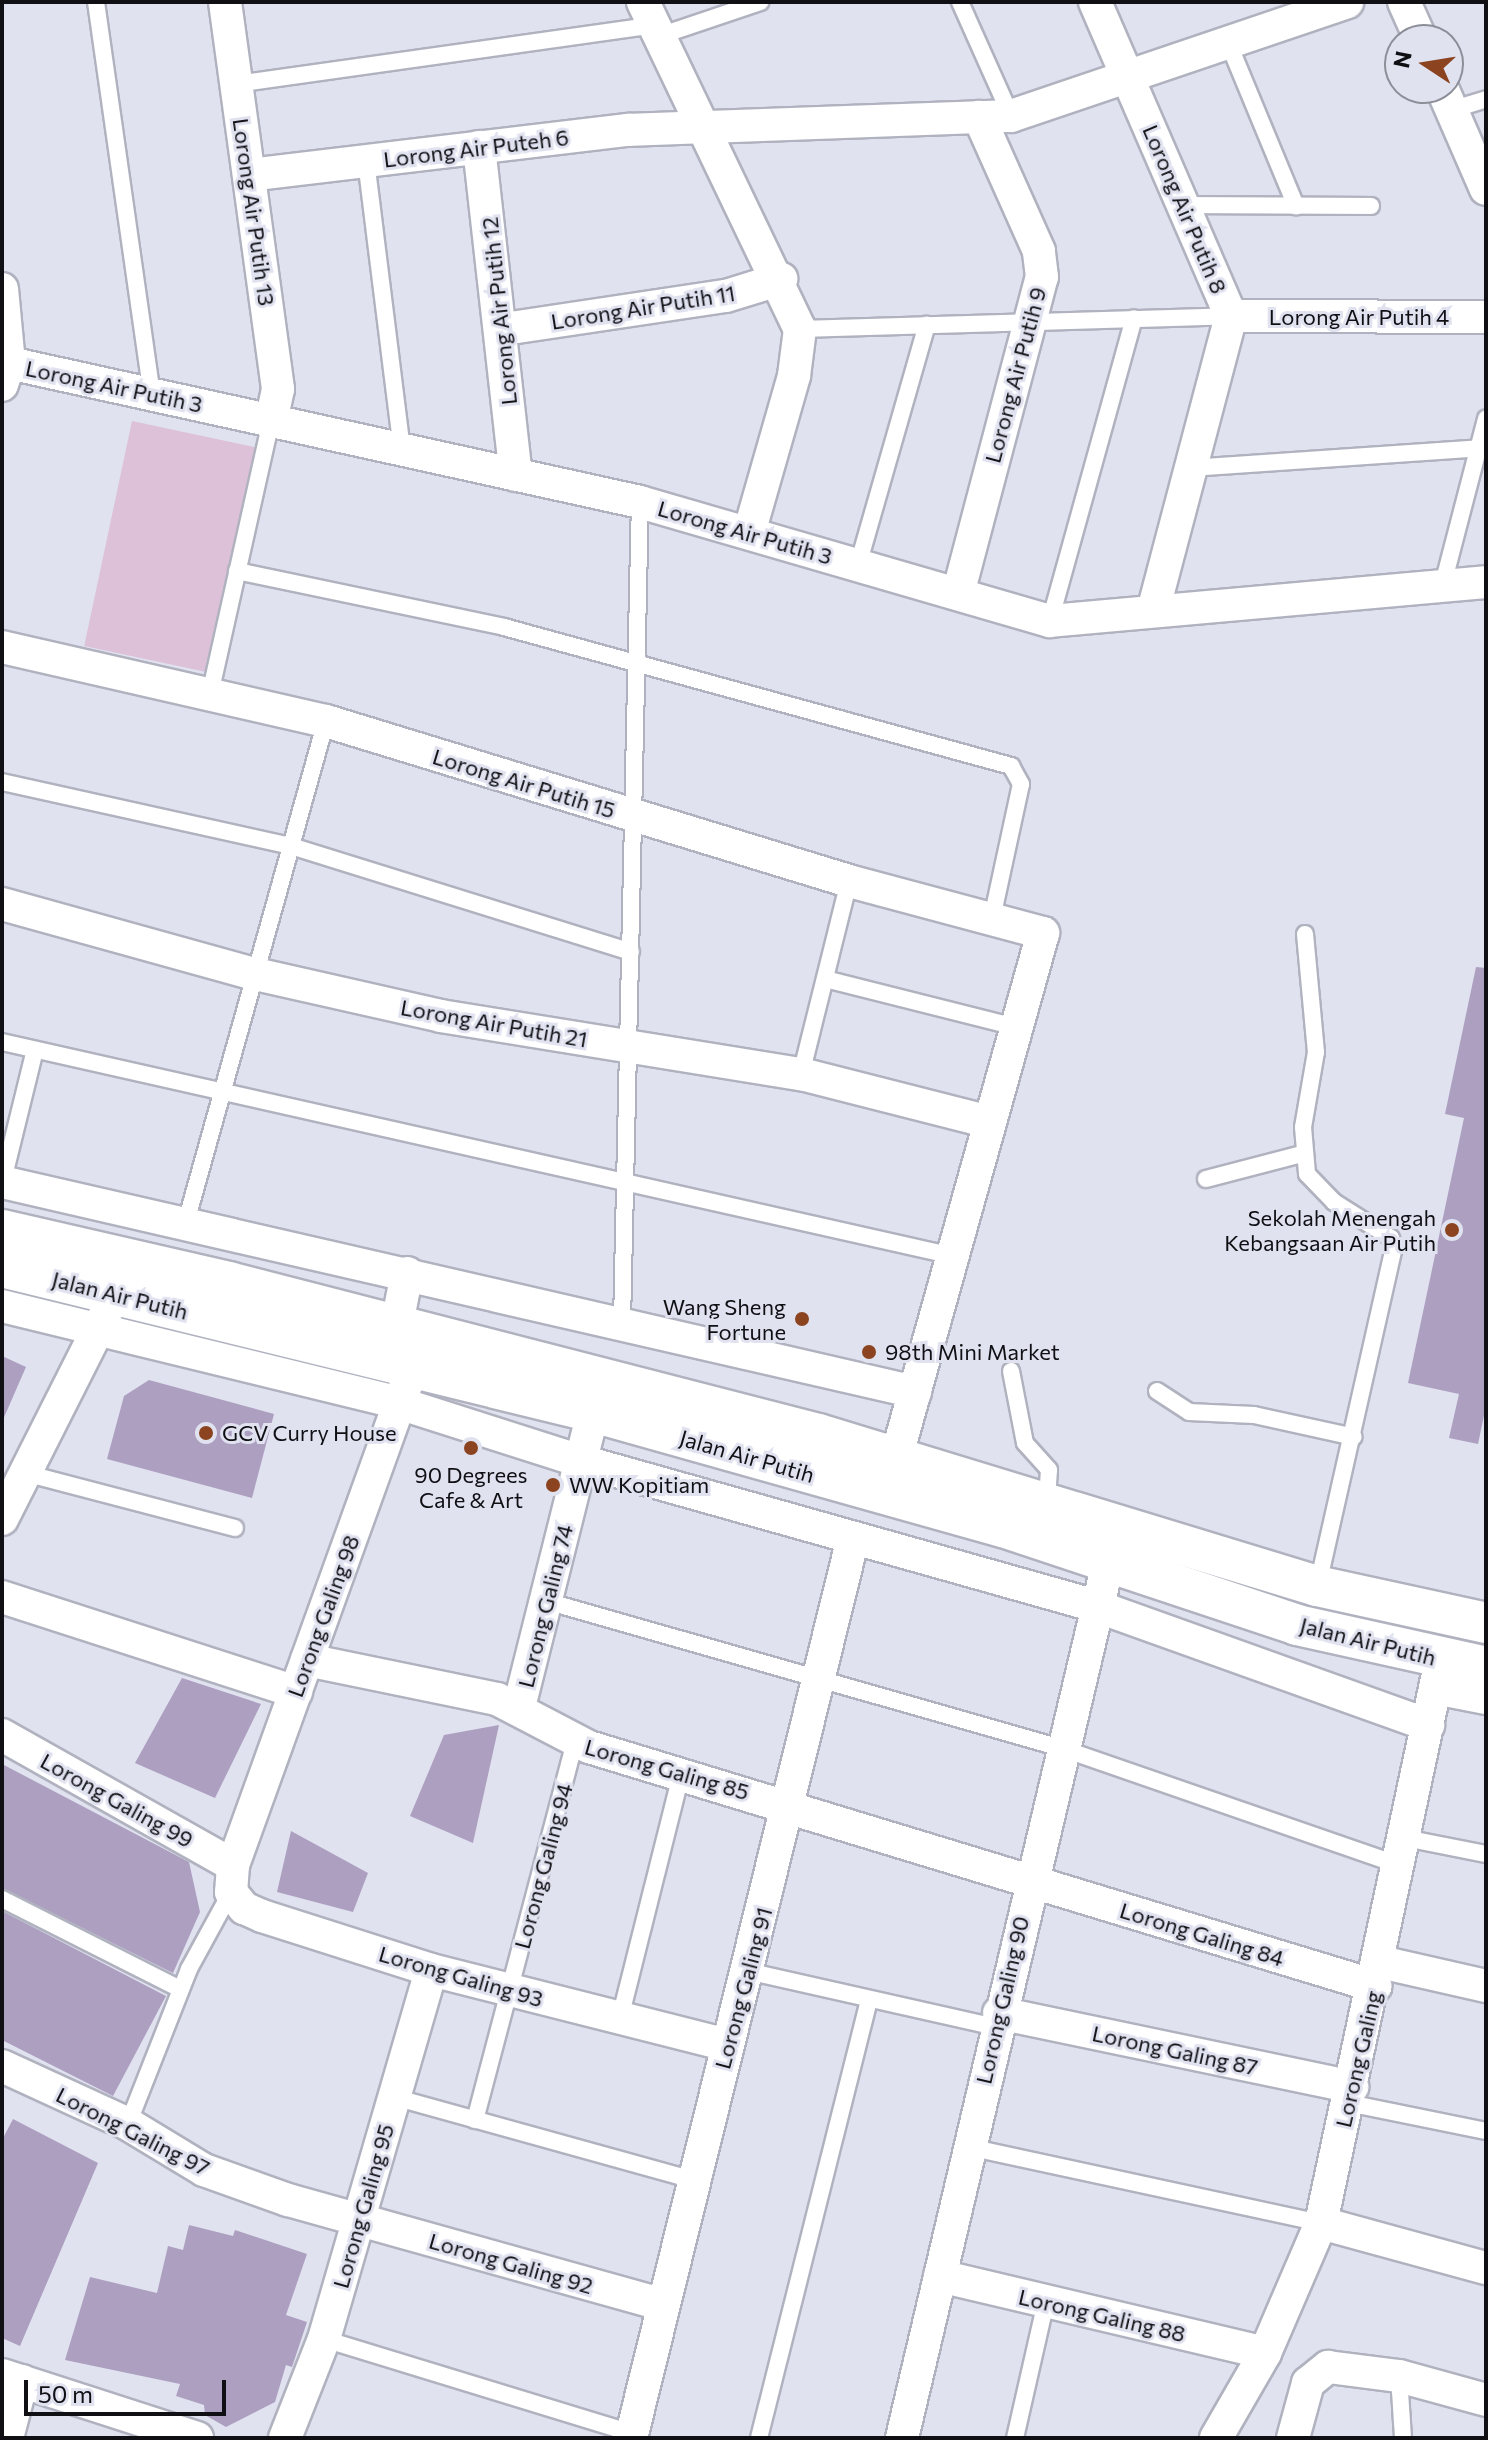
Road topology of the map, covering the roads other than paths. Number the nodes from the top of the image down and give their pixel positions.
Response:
1 (96, 2) edge
2 (225, 2) edge
3 (760, 2) edge
4 (960, 2) edge
5 (1095, 2) edge
6 (1347, 2) edge
7 (1404, 2) edge
8 (652, 21) edge
9 (1414, 24) edge
10 (1228, 42) junction
11 (1128, 76) junction
12 (236, 84) junction
13 (1464, 99) edge
14 (1486, 99) edge
15 (1448, 104) edge
16 (995, 117) junction
17 (704, 128) junction
18 (479, 147) junction
19 (366, 161) junction
20 (249, 175) junction
21 (1486, 189) edge
22 (1183, 205) junction
23 (1296, 206) junction
24 (1371, 206) dead end
25 (781, 279) junction
26 (2, 289) edge
27 (1231, 316) junction
28 (1486, 317) edge
29 (1134, 318) junction
30 (1029, 322) junction
31 (927, 325) junction
32 (504, 329) junction
33 (800, 329) junction
34 (4, 370) edge
35 (152, 395) junction
36 (1486, 419) edge
37 (271, 421) junction
38 (1482, 448) edge
39 (402, 449) junction
40 (1191, 468) junction
41 (516, 475) junction
42 (640, 502) junction
43 (749, 533) junction
44 (858, 565) junction
45 (237, 571) junction
46 (1486, 582) edge
47 (1443, 584) junction
48 (958, 594) junction
49 (1154, 608) junction
50 (1050, 621) junction
51 (2, 647) edge
52 (637, 667) junction
53 (210, 694) junction
54 (326, 721) junction
55 (2, 782) edge
56 (633, 817) junction
57 (291, 846) junction
58 (849, 881) junction
59 (2, 904) edge
60 (992, 918) junction
61 (1305, 934) dead end
62 (631, 952) junction
63 (255, 974) junction
64 (825, 979) junction
65 (1016, 1027) junction
66 (2, 1042) edge
67 (628, 1046) junction
68 (35, 1050) junction
69 (801, 1074) junction
70 (222, 1095) junction
71 (990, 1122) junction
72 (1302, 1154) junction
73 (1206, 1179) dead end
74 (2, 1183) edge
75 (626, 1184) junction
76 (186, 1222) junction
77 (2, 1230) edge
78 (953, 1256) junction
79 (2, 1267) edge
80 (173, 1270) junction
81 (407, 1273) junction
82 (115, 1294) junction
83 (2, 1306) edge
84 (397, 1324) junction
85 (622, 1324) junction
86 (97, 1331) junction
87 (301, 1360) junction
88 (413, 1366) junction
89 (1011, 1371) dead end
90 (1157, 1391) dead end
91 (915, 1392) junction
92 (399, 1403) junction
93 (593, 1412) junction
94 (1354, 1437) junction
95 (581, 1461) junction
96 (891, 1476) junction
97 (11, 1493) edge
98 (1047, 1501) junction
99 (235, 1528) dead end
100 (853, 1538) junction
101 (1108, 1563) junction
102 (1317, 1586) junction
103 (2, 1597) edge
104 (546, 1601) junction
105 (1096, 1606) junction
106 (1486, 1623) edge
107 (307, 1660) junction
108 (1486, 1667) edge
109 (1438, 1674) junction
110 (820, 1675) junction
111 (296, 1692) junction
112 (1486, 1698) edge
113 (519, 1707) junction
114 (1428, 1725) junction
115 (2, 1735) edge
116 (575, 1742) junction
117 (1061, 1748) junction
118 (682, 1772) junction
119 (790, 1806) junction
120 (1402, 1852) junction
121 (1486, 1854) edge
122 (232, 1878) junction
123 (1029, 1882) junction
124 (2, 1899) edge
125 (431, 1970) junction
126 (747, 1971) junction
127 (1377, 1974) junction
128 (1486, 1986) edge
129 (180, 1989) junction
130 (510, 1991) junction
131 (869, 2000) junction
132 (620, 2018) junction
133 (998, 2020) junction
134 (727, 2045) junction
135 (2, 2066) edge
136 (1350, 2095) junction
137 (394, 2097) junction
138 (475, 2120) junction
139 (128, 2124) junction
140 (1486, 2131) edge
141 (969, 2147) junction
142 (694, 2180) junction
143 (358, 2220) junction
144 (1321, 2223) junction
145 (1486, 2268) edge
146 (940, 2276) junction
147 (1046, 2301) junction
148 (663, 2305) junction
149 (324, 2339) junction
150 (1265, 2353) junction
151 (1399, 2376) junction
152 (12, 2378) edge
153 (1486, 2400) edge
154 (631, 2435) edge
155 (7, 2438) edge
156 (197, 2438) edge
157 (285, 2438) edge
158 (759, 2438) edge
159 (902, 2438) edge
160 (1015, 2438) edge
161 (1216, 2438) edge
162 (1293, 2438) edge
163 (1403, 2438) edge

1 - 35 lane
2 - 12 street, Lorong Air Putih 13
3 - 8 lane
4 - 16 lane
5 - 11 street, Lorong Air Putih 8
6 - 10 street, Lorong Air Puteh 6
7 - 9 street
8 - 12 lane
8 - 17 street
10 - 11 street, Lorong Air Puteh 6
10 - 23 lane
11 - 16 street, Lorong Air Puteh 6
11 - 22 street, Lorong Air Putih 8
12 - 20 street, Lorong Air Putih 13
13 - 14 lane
15 - 21 street
16 - 17 street, Lorong Air Puteh 6
16 - 30 street, Lorong Air Putih 9
17 - 18 street, Lorong Air Puteh 6
17 - 25 street
18 - 19 street, Lorong Air Puteh 6
18 - 32 street, Lorong Air Putih 12
19 - 20 street, Lorong Air Puteh 6
19 - 39 lane
20 - 37 street, Lorong Air Putih 13
22 - 23 lane
22 - 27 street, Lorong Air Putih 8
23 - 24 lane
25 - 32 street, Lorong Air Putih 11
25 - 33 street
26 - 34 street
27 - 28 street, Lorong Air Putih 4
27 - 29 lane
27 - 40 street, Lorong Air Putih 8
29 - 30 lane
29 - 50 lane
30 - 31 lane
30 - 48 street, Lorong Air Putih 9
31 - 33 lane
31 - 44 lane
32 - 41 street, Lorong Air Putih 12
33 - 43 street
34 - 35 street, Lorong Air Putih 3
35 - 37 street, Lorong Air Putih 3
36 - 38 lane
37 - 39 street, Lorong Air Putih 3
37 - 45 lane
38 - 40 lane
38 - 47 lane
39 - 41 street, Lorong Air Putih 3
40 - 49 street, Lorong Air Putih 8
41 - 42 street, Lorong Air Putih 3
42 - 43 street, Lorong Air Putih 3
42 - 52 lane
43 - 44 street, Lorong Air Putih 3
44 - 48 street, Lorong Air Putih 3
45 - 52 lane
45 - 53 lane
46 - 47 street, Lorong Air Putih 3
47 - 49 street, Lorong Air Putih 3
48 - 50 street, Lorong Air Putih 3
49 - 50 street, Lorong Air Putih 3
51 - 53 street, Lorong Air Putih 15
52 - 56 lane
52 - 60 lane
53 - 54 street, Lorong Air Putih 15
54 - 56 street, Lorong Air Putih 15
54 - 57 lane
55 - 57 lane
56 - 58 street, Lorong Air Putih 15
56 - 62 lane
57 - 62 lane
57 - 63 lane
58 - 60 street, Lorong Air Putih 15
58 - 64 lane
59 - 63 street, Lorong Air Putih 21
60 - 65 street, Lorong Air Putih 15
61 - 72 lane
62 - 67 lane
63 - 67 street, Lorong Air Putih 21
63 - 70 lane
64 - 65 lane
64 - 69 lane
65 - 71 street
66 - 68 lane
67 - 69 street, Lorong Air Putih 21
67 - 75 lane
68 - 70 lane
68 - 74 lane
69 - 71 street, Lorong Air Putih 21
70 - 75 lane
70 - 76 lane
71 - 78 street
72 - 73 lane
72 - 94 lane
74 - 76 street
75 - 78 lane
75 - 85 lane
76 - 80 street
76 - 81 street
77 - 80 street, Jalan Air Putih
78 - 91 street
79 - 82 street, Jalan Air Putih
80 - 84 street, Jalan Air Putih
81 - 84 street
81 - 85 street
82 - 86 street
82 - 87 street, Jalan Air Putih
83 - 86 street
84 - 96 street, Jalan Air Putih
85 - 91 street
86 - 87 street
86 - 97 street
87 - 88 street, Jalan Air Putih
87 - 92 street
88 - 92 street, Lorong Galing 98
88 - 93 street, Jalan Air Putih
89 - 98 lane
90 - 94 lane
91 - 96 street
92 - 95 street
92 - 107 street, Lorong Galing 98
93 - 95 street, Lorong Galing 74
93 - 96 street, Jalan Air Putih
94 - 102 lane
95 - 100 street
95 - 104 street, Lorong Galing 74
96 - 98 street, Jalan Air Putih
96 - 101 street, Jalan Air Putih
97 - 99 lane
98 - 102 street, Jalan Air Putih
100 - 105 street
100 - 110 street, Lorong Galing 91
101 - 105 street, Lorong Galing 90
101 - 109 street, Jalan Air Putih
102 - 106 street, Jalan Air Putih
103 - 111 street
104 - 110 lane
104 - 113 street, Lorong Galing 74
105 - 114 street
105 - 117 street, Lorong Galing 90
107 - 111 street, Lorong Galing 98
107 - 113 street, Lorong Galing 85
108 - 109 street, Jalan Air Putih
109 - 112 street
109 - 114 street, Lorong Galing
110 - 117 lane
110 - 119 street, Lorong Galing 91
111 - 122 street, Lorong Galing 98
113 - 116 street, Lorong Galing 85
114 - 120 street, Lorong Galing
115 - 122 street, Lorong Galing 99
116 - 118 street, Lorong Galing 85
116 - 130 lane, Lorong Galing 94
117 - 120 lane
117 - 123 street, Lorong Galing 90
118 - 119 street, Lorong Galing 85
118 - 132 lane
119 - 123 street, Lorong Galing 85
119 - 126 street, Lorong Galing 91
120 - 121 lane
120 - 127 street, Lorong Galing
122 - 125 street, Lorong Galing 93
122 - 129 lane
123 - 127 street, Lorong Galing 84
123 - 133 street, Lorong Galing 90
124 - 129 lane
125 - 130 street, Lorong Galing 93
125 - 137 street, Lorong Galing 95
126 - 131 lane
126 - 134 street, Lorong Galing 91
127 - 128 street, Lorong Galing 84
127 - 136 street, Lorong Galing
129 - 139 lane
130 - 132 street, Lorong Galing 93
130 - 138 lane, Lorong Galing 94
131 - 133 lane
131 - 158 lane
132 - 134 street, Lorong Galing 93
133 - 136 street, Lorong Galing 87
133 - 141 street, Lorong Galing 90
134 - 142 street, Lorong Galing 91
135 - 139 street, Lorong Galing 97
136 - 140 lane
136 - 144 street, Lorong Galing
137 - 138 lane
137 - 143 street, Lorong Galing 95
138 - 142 lane
139 - 143 street, Lorong Galing 97
141 - 144 lane
141 - 146 street, Lorong Galing 90
142 - 148 street, Lorong Galing 91
143 - 148 street, Lorong Galing 92
143 - 149 street, Lorong Galing 95
144 - 145 street
144 - 150 street, Lorong Galing
146 - 147 street, Lorong Galing 88
146 - 159 street, Lorong Galing 90
147 - 150 street, Lorong Galing 88
147 - 160 lane
148 - 154 street, Lorong Galing 91
149 - 154 lane
149 - 157 street, Lorong Galing 95
150 - 161 street, Lorong Galing
151 - 153 street
151 - 162 street
151 - 163 lane
152 - 155 street
152 - 156 street

